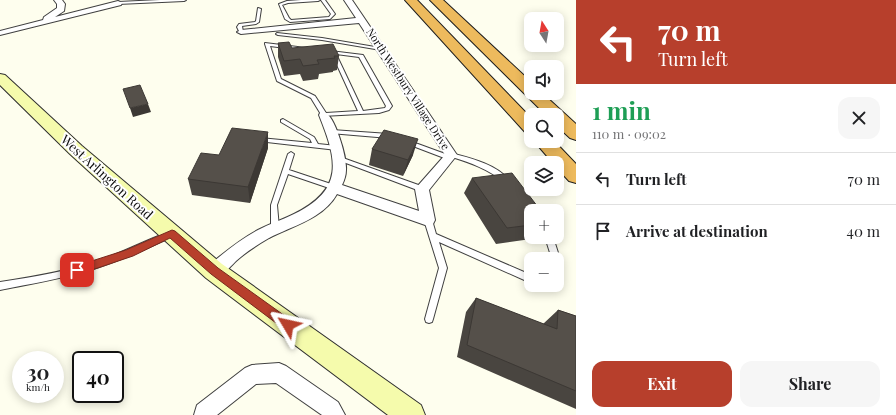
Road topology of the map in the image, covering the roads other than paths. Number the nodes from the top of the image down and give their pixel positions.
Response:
1 (58, 0) edge
2 (184, 0) edge
3 (318, 0) edge
4 (323, 0) edge
5 (348, 0) edge
6 (411, 0) edge
7 (436, 0) edge
8 (116, 1) edge
9 (259, 9) dead end
10 (362, 20) junction
11 (40, 22) junction
12 (312, 22) junction
13 (241, 32) joint
14 (0, 33) edge
15 (278, 34) dead end
16 (381, 48) junction
17 (333, 52) junction
18 (0, 78) edge
19 (524, 84) edge
20 (541, 100) edge
21 (549, 108) edge
22 (361, 112) junction
23 (324, 115) junction
24 (284, 121) dead end
25 (524, 121) edge
26 (564, 122) edge
27 (332, 132) junction
28 (576, 134) edge
29 (397, 138) edge
30 (256, 139) edge
31 (404, 140) edge
32 (316, 146) junction
33 (550, 148) edge
34 (291, 154) dead end
35 (339, 154) junction
36 (450, 156) junction
37 (285, 171) junction
38 (576, 176) edge
39 (510, 184) edge
40 (335, 188) junction
41 (422, 189) junction
42 (428, 220) junction
43 (275, 228) junction
44 (172, 234) junction
45 (433, 236) junction
46 (214, 271) junction
47 (524, 276) edge
48 (0, 286) edge
49 (429, 319) dead end
50 (204, 415) edge
51 (336, 415) edge
52 (411, 415) edge

1 - 11 street
2 - 8 lane
3 - 12 lane
4 - 12 lane
5 - 10 street, North Westbury Village Drive
6 - 25 highway
7 - 19 highway
8 - 11 street
9 - 13 lane
10 - 12 street, North Westbury Village Drive
10 - 16 street, North Westbury Village Drive
11 - 14 street
12 - 13 street, North Westbury Village Drive
15 - 16 lane
16 - 36 street, North Westbury Village Drive
17 - 22 lane
17 - 22 lane
17 - 23 lane
18 - 44 street, West Arlington Road
20 - 21 highway
22 - 23 lane
23 - 27 street
24 - 32 lane
26 - 28 highway
27 - 29 lane
27 - 35 street
30 - 32 lane
31 - 36 lane
32 - 35 lane
33 - 38 highway
34 - 37 lane
35 - 40 street
35 - 41 lane
36 - 39 lane
36 - 41 street, North Westbury Village Drive
37 - 40 lane
37 - 43 lane
40 - 42 street
40 - 43 street
41 - 42 street
42 - 45 lane
43 - 46 street
44 - 46 street, West Arlington Road
44 - 48 lane
45 - 47 lane
45 - 49 lane
46 - 52 street, West Arlington Road
50 - 51 street

